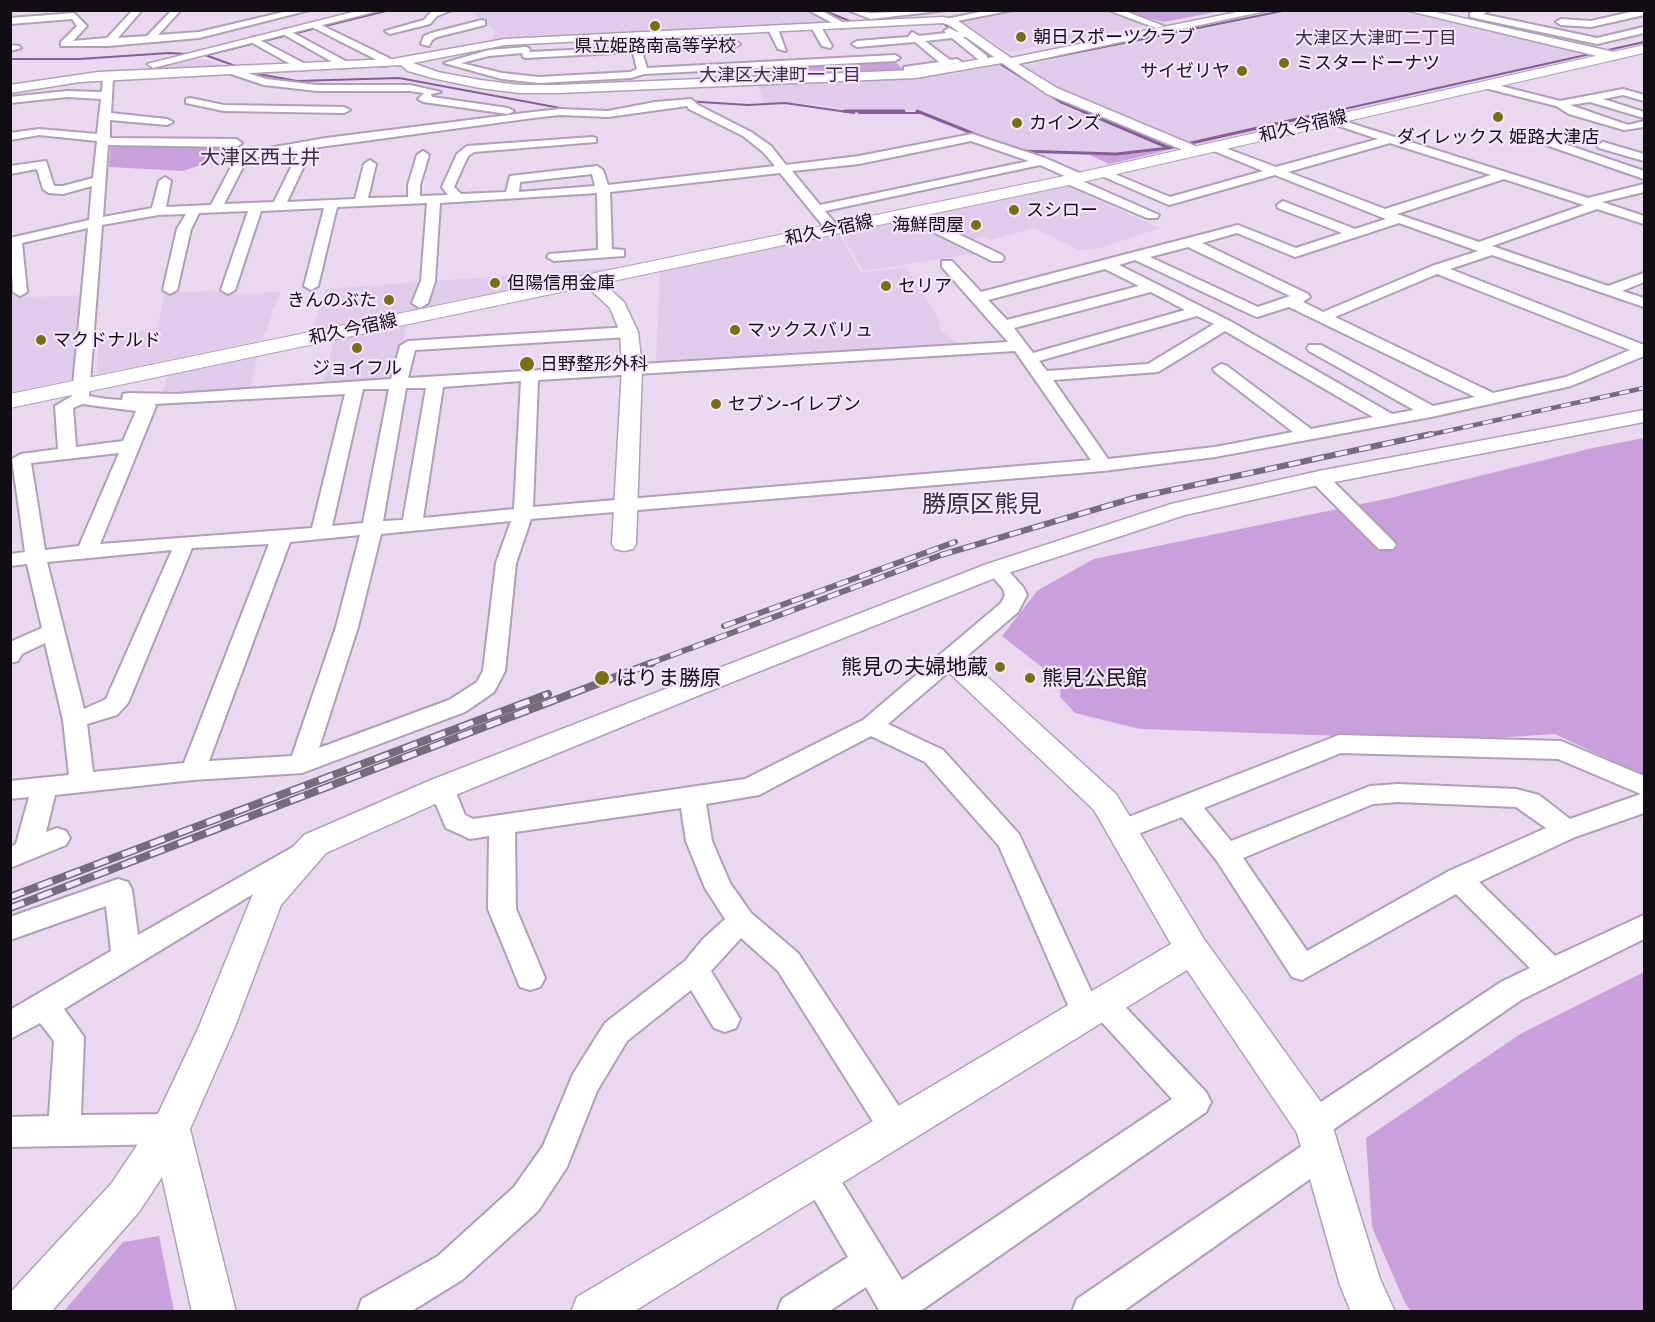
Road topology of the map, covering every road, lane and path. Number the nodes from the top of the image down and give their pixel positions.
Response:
1 (138, 10) edge
2 (177, 10) edge
3 (306, 10) edge
4 (448, 10) edge
5 (812, 10) edge
6 (851, 10) edge
7 (1009, 10) edge
8 (1112, 10) edge
9 (1237, 10) edge
10 (1265, 10) edge
11 (1486, 10) edge
12 (374, 11) edge
13 (1416, 11) edge
14 (1644, 11) edge
15 (902, 12) edge
16 (988, 12) edge
17 (1591, 12) dead end
18 (945, 14) edge
19 (468, 15) dead end
20 (1548, 17) dead end
21 (1618, 18) junction
22 (10, 21) edge
23 (183, 22) dead end
24 (482, 23) junction
25 (80, 24) junction
26 (1644, 24) edge
27 (858, 25) junction
28 (236, 26) junction
29 (844, 26) junction
30 (1159, 26) junction
31 (162, 27) junction
32 (318, 27) junction
33 (816, 27) junction
34 (772, 29) junction
35 (1644, 30) edge
36 (10, 31) edge
37 (390, 31) dead end
38 (729, 31) junction
39 (289, 34) junction
40 (970, 34) junction
41 (954, 35) junction
42 (633, 36) junction
43 (149, 39) junction
44 (917, 39) junction
45 (260, 40) junction
46 (108, 43) junction
47 (879, 43) junction
48 (426, 44) dead end
49 (485, 45) junction
50 (837, 46) junction
51 (816, 47) dead end
52 (794, 48) dead end
53 (636, 49) junction
54 (772, 49) dead end
55 (783, 49) junction
56 (1644, 49) edge
57 (742, 53) junction
58 (1614, 56) junction
59 (429, 57) junction
60 (521, 57) junction
61 (984, 57) junction
62 (895, 58) junction
63 (1005, 59) junction
64 (404, 62) junction
65 (627, 62) dead end
66 (449, 63) junction
67 (947, 63) junction
68 (382, 64) junction
69 (641, 66) junction
70 (354, 68) junction
71 (307, 71) junction
72 (477, 71) junction
73 (911, 71) junction
74 (235, 72) junction
75 (108, 78) junction
76 (81, 79) junction
77 (750, 80) junction
78 (536, 85) junction
79 (1485, 86) junction
80 (440, 94) junction
81 (13, 96) edge
82 (108, 96) junction
83 (1644, 98) edge
84 (1593, 99) junction
85 (190, 101) dead end
86 (1560, 104) junction
87 (344, 110) dead end
88 (1644, 115) edge
89 (106, 116) junction
90 (533, 116) junction
91 (305, 119) junction
92 (429, 119) junction
93 (245, 120) junction
94 (1331, 120) junction
95 (167, 122) dead end
96 (1644, 124) edge
97 (33, 133) junction
98 (81, 136) junction
99 (10, 137) edge
100 (104, 139) junction
101 (1390, 139) junction
102 (592, 140) dead end
103 (1590, 142) dead end
104 (236, 143) junction
105 (1550, 143) dead end
106 (65, 147) dead end
107 (292, 148) junction
108 (1204, 149) junction
109 (423, 155) dead end
110 (1644, 158) edge
111 (1041, 161) junction
112 (370, 164) dead end
113 (238, 165) dead end
114 (787, 169) junction
115 (10, 170) edge
116 (1275, 172) junction
117 (1101, 173) junction
118 (1504, 175) junction
119 (1644, 176) edge
120 (1074, 179) junction
121 (100, 180) junction
122 (165, 181) dead end
123 (1644, 188) edge
124 (57, 189) junction
125 (602, 189) junction
126 (1626, 194) junction
127 (512, 196) junction
128 (458, 199) junction
129 (1644, 199) edge
130 (414, 200) junction
131 (434, 200) junction
132 (360, 203) junction
133 (331, 204) junction
134 (1592, 204) junction
135 (279, 205) junction
136 (1283, 205) dead end
137 (256, 207) junction
138 (215, 209) junction
139 (817, 209) junction
140 (195, 210) junction
141 (158, 211) junction
142 (908, 214) junction
143 (1152, 215) dead end
144 (1392, 216) junction
145 (68, 218) junction
146 (1644, 220) edge
147 (96, 222) junction
148 (833, 230) junction
149 (1353, 233) junction
150 (13, 242) edge
151 (1189, 242) junction
152 (1485, 249) junction
153 (1137, 256) junction
154 (554, 257) dead end
155 (997, 258) dead end
156 (947, 264) dead end
157 (1107, 264) junction
158 (1437, 269) junction
159 (1644, 277) edge
160 (590, 280) junction
161 (311, 286) dead end
162 (1152, 288) junction
163 (170, 290) dead end
164 (228, 290) dead end
165 (1608, 291) junction
166 (20, 292) dead end
167 (977, 298) junction
168 (1289, 301) junction
169 (420, 303) dead end
170 (1644, 303) edge
171 (1198, 311) junction
172 (1323, 317) junction
173 (1225, 324) junction
174 (1004, 326) junction
175 (629, 332) junction
176 (1315, 348) dead end
177 (1644, 350) edge
178 (1023, 352) junction
179 (632, 368) junction
180 (530, 376) junction
181 (1042, 376) junction
182 (401, 382) junction
183 (1206, 382) dead end
184 (435, 383) junction
185 (355, 388) junction
186 (81, 393) junction
187 (1492, 399) junction
188 (10, 401) edge
189 (1431, 412) junction
190 (1644, 416) edge
191 (1388, 419) junction
192 (1309, 436) junction
193 (129, 446) junction
194 (67, 452) junction
195 (1103, 465) junction
196 (1319, 478) junction
197 (628, 504) junction
198 (523, 514) junction
199 (412, 524) junction
200 (372, 528) junction
201 (321, 532) junction
202 (282, 537) junction
203 (185, 542) junction
204 (624, 544) dead end
205 (1386, 545) dead end
206 (86, 552) junction
207 (36, 558) junction
208 (10, 560) edge
209 (996, 569) junction
210 (56, 630) junction
211 (10, 656) edge
212 (951, 659) junction
213 (75, 720) junction
214 (871, 726) junction
215 (302, 764) junction
216 (193, 771) junction
217 (82, 783) junction
218 (1644, 786) edge
219 (44, 787) junction
220 (442, 788) junction
221 (10, 790) edge
222 (692, 798) junction
223 (1644, 803) edge
224 (1186, 804) junction
225 (502, 826) junction
226 (1122, 830) junction
227 (1566, 830) junction
228 (57, 838) dead end
229 (315, 844) junction
230 (19, 854) edge
231 (1226, 854) junction
232 (1459, 879) junction
233 (741, 921) junction
234 (1644, 926) edge
235 (10, 930) edge
236 (1192, 949) junction
237 (126, 955) junction
238 (695, 970) junction
239 (1551, 970) junction
240 (530, 978) dead end
241 (45, 1007) junction
242 (1094, 1007) junction
243 (725, 1019) dead end
244 (10, 1026) edge
245 (895, 1128) junction
246 (171, 1129) junction
247 (64, 1131) junction
248 (10, 1132) edge
249 (1318, 1138) junction
250 (818, 1174) junction
251 (871, 1263) junction
252 (899, 1308) edge
253 (22, 1311) edge
254 (214, 1311) edge
255 (375, 1311) edge
256 (592, 1311) edge
257 (795, 1311) edge
258 (1090, 1311) edge
259 (1374, 1311) edge

1 - 46 street
2 - 31 street
3 - 28 street
4 - 37 street
5 - 29 street
6 - 15 street
7 - 16 street
8 - 30 street
9 - 30 street
10 - 63 street
11 - 35 street
12 - 32 street
13 - 58 street
14 - 21 street
15 - 18 street
16 - 18 street
17 - 21 street
18 - 27 street
18 - 40 street
19 - 24 street
20 - 21 street
21 - 26 street
22 - 25 street
23 - 31 street
24 - 48 street
24 - 49 street
25 - 36 street
25 - 46 street
27 - 29 street
27 - 47 street
28 - 43 street
28 - 45 street
29 - 33 street
30 - 63 street
31 - 43 street
32 - 39 street
32 - 68 street
33 - 34 street
33 - 50 street
34 - 38 street
34 - 55 street
38 - 42 street
38 - 57 street
39 - 45 street
39 - 70 street
40 - 41 street
40 - 63 street
41 - 44 street
41 - 44 street
41 - 61 street
42 - 53 street
42 - 60 street
43 - 46 street
44 - 47 street
44 - 67 street
45 - 71 street
45 - 76 street
47 - 50 street
47 - 62 street
49 - 59 street
49 - 60 street
50 - 51 street
52 - 55 street
53 - 57 street
53 - 60 street
53 - 69 street
54 - 55 street
56 - 58 main road, 和久今宿線
57 - 62 street
57 - 69 street
57 - 77 street
58 - 79 main road, 和久今宿線
59 - 64 street
59 - 66 street
60 - 66 street
60 - 72 street
61 - 63 street
61 - 67 street
62 - 73 street
63 - 73 street
63 - 108 street
64 - 68 street
64 - 78 street
65 - 69 street
66 - 72 street
67 - 73 street
68 - 70 street
69 - 78 street
70 - 71 street
71 - 74 street
72 - 78 street
73 - 77 street
74 - 75 street
74 - 80 street
75 - 76 street
75 - 82 street
76 - 81 street
77 - 78 street
79 - 86 street
79 - 94 main road, 和久今宿線
80 - 90 street
80 - 92 street
81 - 82 street
81 - 97 street
82 - 89 street
83 - 84 street
84 - 86 street
84 - 88 street
85 - 93 street
86 - 96 street
87 - 91 street
89 - 95 street
89 - 100 street
90 - 92 street
90 - 114 street
91 - 93 street
91 - 107 street
92 - 107 street
93 - 104 street
94 - 101 street
94 - 108 main road, 和久今宿線
97 - 98 street
97 - 99 street
98 - 100 street
98 - 106 street
100 - 104 street
100 - 121 street
101 - 116 street
101 - 118 street
102 - 128 street
103 - 110 street
104 - 107 street
105 - 119 street
107 - 135 street
108 - 116 street
108 - 117 main road, 和久今宿線
109 - 130 street
111 - 114 street
111 - 120 street
111 - 139 street
112 - 132 street
113 - 138 street
114 - 125 street
114 - 139 street
115 - 124 street
116 - 117 street
116 - 144 street
117 - 120 main road, 和久今宿線
118 - 134 street
118 - 144 street
120 - 142 main road, 和久今宿線
120 - 143 street
121 - 124 street
121 - 147 street
122 - 141 street
123 - 126 street
124 - 145 street
125 - 127 street
125 - 127 street
125 - 154 street
126 - 129 street
126 - 134 street
127 - 128 street
128 - 131 street
130 - 131 street
130 - 132 street
131 - 169 street
132 - 133 street
133 - 135 street
133 - 161 street
134 - 146 street
134 - 152 street
135 - 137 street
136 - 149 street
137 - 138 street
137 - 164 street
138 - 140 street
139 - 148 street
140 - 141 street
140 - 163 street
141 - 147 street
142 - 148 main road, 和久今宿線
142 - 155 street
144 - 149 street
144 - 152 street
145 - 147 street
145 - 150 street
147 - 186 street
148 - 160 main road, 和久今宿線
149 - 151 street
150 - 166 street
151 - 153 street
151 - 168 street
152 - 158 street
152 - 165 street
153 - 157 street
153 - 168 street
156 - 167 street
157 - 162 street
157 - 167 street
158 - 172 street
158 - 177 street
159 - 165 street
160 - 175 street
160 - 186 main road, 和久今宿線
162 - 171 street
162 - 174 street
165 - 170 street
167 - 174 street
168 - 172 street
171 - 173 street
171 - 178 street
172 - 187 street
173 - 181 street
173 - 191 street
174 - 178 street
175 - 179 street
175 - 182 street
176 - 189 street
177 - 187 street
178 - 179 street
178 - 181 street
179 - 180 street
179 - 197 street
180 - 184 street
180 - 198 street
181 - 195 street
182 - 184 street
182 - 185 street
182 - 200 street
183 - 192 street
184 - 199 street
185 - 186 street
185 - 201 street
186 - 188 main road, 和久今宿線
186 - 193 street
186 - 194 street
187 - 189 street
189 - 191 street
190 - 196 street
191 - 192 street
192 - 195 street
193 - 194 street
193 - 206 street
194 - 207 street
195 - 197 street
196 - 205 street
196 - 209 street
197 - 198 street
197 - 204 street
198 - 199 street
198 - 215 street
199 - 200 street
200 - 201 street
200 - 215 street
201 - 202 street
202 - 203 street
202 - 216 street
203 - 206 street
203 - 213 street
206 - 207 street
207 - 208 street
207 - 210 street
209 - 212 street
209 - 220 street
210 - 211 street
210 - 213 street
212 - 214 street
212 - 226 street
213 - 217 street
214 - 222 street
214 - 242 street
215 - 216 street
216 - 217 street
217 - 219 street
218 - 224 street
219 - 221 street
219 - 230 street
220 - 225 street
220 - 229 street
222 - 225 street
222 - 233 street
223 - 227 street
224 - 226 street
224 - 231 street
225 - 240 street
226 - 236 street
227 - 231 street
227 - 232 street
228 - 230 street
229 - 237 street
229 - 246 street
231 - 232 street
232 - 239 street
233 - 238 street
233 - 245 street
234 - 239 street
235 - 237 street
236 - 242 street
236 - 249 street
237 - 241 street
238 - 243 street
238 - 255 street
239 - 249 street
241 - 244 street
241 - 247 street
242 - 245 street
242 - 252 street
245 - 250 street
246 - 247 street
246 - 253 street
246 - 254 street
247 - 248 street
249 - 258 street
249 - 259 street
250 - 251 street
250 - 256 street
251 - 252 street
251 - 257 street

